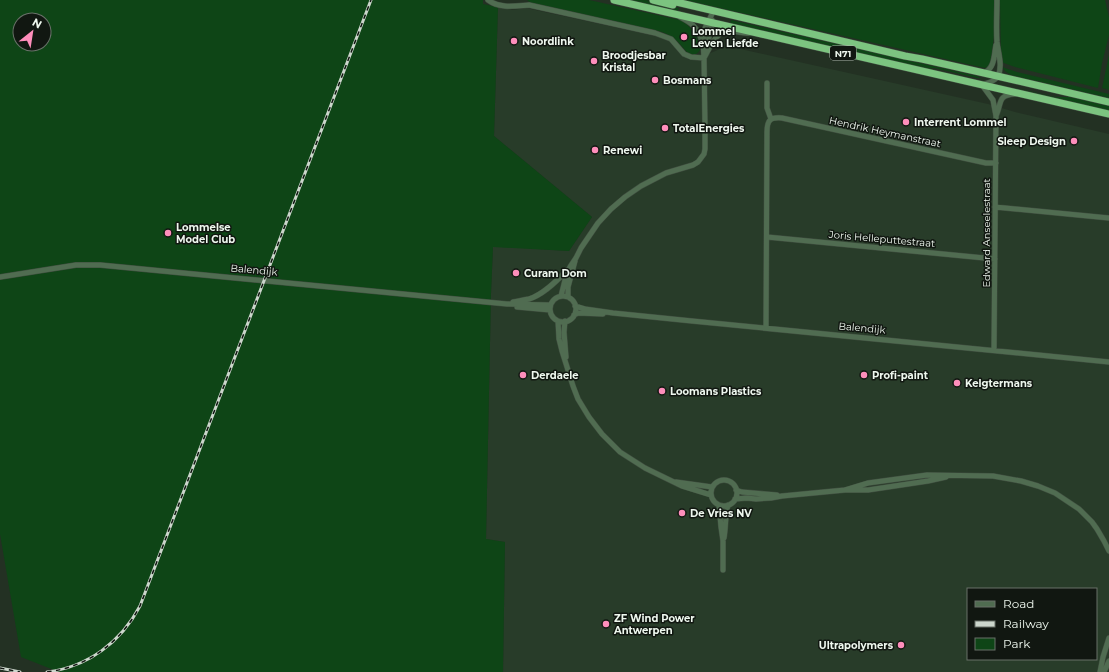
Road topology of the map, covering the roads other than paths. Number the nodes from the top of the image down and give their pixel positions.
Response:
1 (488, 0) edge
2 (524, 0) edge
3 (614, 0) edge
4 (653, 0) edge
5 (668, 0) edge
6 (997, 0) edge
7 (529, 5) junction
8 (670, 13) junction
9 (712, 14) junction
10 (710, 22) junction
11 (798, 32) junction
12 (758, 33) junction
13 (702, 41) junction
14 (997, 42) junction
15 (704, 58) junction
16 (1000, 66) junction
17 (984, 73) junction
18 (998, 76) junction
19 (1010, 79) junction
20 (767, 83) dead end
21 (982, 85) junction
22 (1020, 93) junction
23 (1109, 102) edge
24 (1109, 114) edge
25 (996, 116) junction
26 (771, 119) junction
27 (996, 163) junction
28 (995, 207) junction
29 (1109, 218) edge
30 (767, 237) junction
31 (576, 258) junction
32 (995, 259) junction
33 (570, 267) junction
34 (0, 277) edge
35 (561, 296) junction
36 (568, 297) junction
37 (506, 304) junction
38 (575, 306) junction
39 (550, 308) junction
40 (613, 313) junction
41 (574, 315) junction
42 (558, 321) junction
43 (565, 321) junction
44 (766, 328) junction
45 (994, 350) junction
46 (566, 362) junction
47 (1109, 362) edge
48 (949, 476) junction
49 (897, 480) junction
50 (676, 482) junction
51 (898, 486) junction
52 (712, 487) junction
53 (736, 490) junction
54 (845, 490) junction
55 (711, 495) junction
56 (782, 496) junction
57 (735, 500) junction
58 (719, 505) junction
59 (728, 505) junction
60 (723, 541) junction
61 (1109, 551) edge
62 (723, 570) dead end
63 (1109, 638) edge
64 (1109, 661) edge
65 (1100, 672) edge
66 (1104, 672) edge

1 - 7 street
2 - 7 street
3 - 8 highway, N71
4 - 9 highway, N71
5 - 11 highway, N71
6 - 14 street
7 - 15 street
8 - 10 highway, N71
8 - 13 street
9 - 10 street
9 - 11 highway, N71
10 - 12 highway, N71
10 - 13 street
10 - 15 street
11 - 17 highway, N71
12 - 15 street
12 - 21 highway, N71
13 - 15 street
14 - 16 street
14 - 17 street
15 - 31 street
16 - 18 street
16 - 19 street
17 - 18 highway, N71
18 - 19 highway, N71
18 - 21 street
19 - 23 highway, N71
20 - 26 street
21 - 22 highway, N71
21 - 25 street, Edward Anseelestraat
22 - 24 highway, N71
22 - 25 street, Edward Anseelestraat
25 - 27 street, Edward Anseelestraat
26 - 27 street, Hendrik Heymanstraat
26 - 30 street
27 - 28 street, Edward Anseelestraat
28 - 29 street
28 - 32 street, Edward Anseelestraat
30 - 32 street, Joris Helleputtestraat
30 - 44 street
31 - 33 street
31 - 36 street
32 - 45 street, Edward Anseelestraat
33 - 35 street
33 - 37 street
34 - 37 street, Balendijk
35 - 36 street
35 - 39 street
36 - 38 street
37 - 39 street, Balendijk
38 - 40 street, Balendijk
38 - 41 street
39 - 42 street
40 - 41 street, Balendijk
40 - 44 street, Balendijk
41 - 43 street
42 - 43 street
42 - 46 street
43 - 46 street
44 - 45 street, Balendijk
45 - 47 street, Balendijk
46 - 50 street
48 - 49 street
48 - 51 street
48 - 61 street
49 - 51 street
49 - 54 street
50 - 52 street
50 - 55 street
51 - 54 street
52 - 53 street
52 - 55 street
53 - 56 street
53 - 57 street
54 - 56 street
55 - 58 street
56 - 57 street
57 - 59 street
58 - 59 street
58 - 60 street
59 - 60 street
60 - 62 street
63 - 65 street
64 - 66 street

